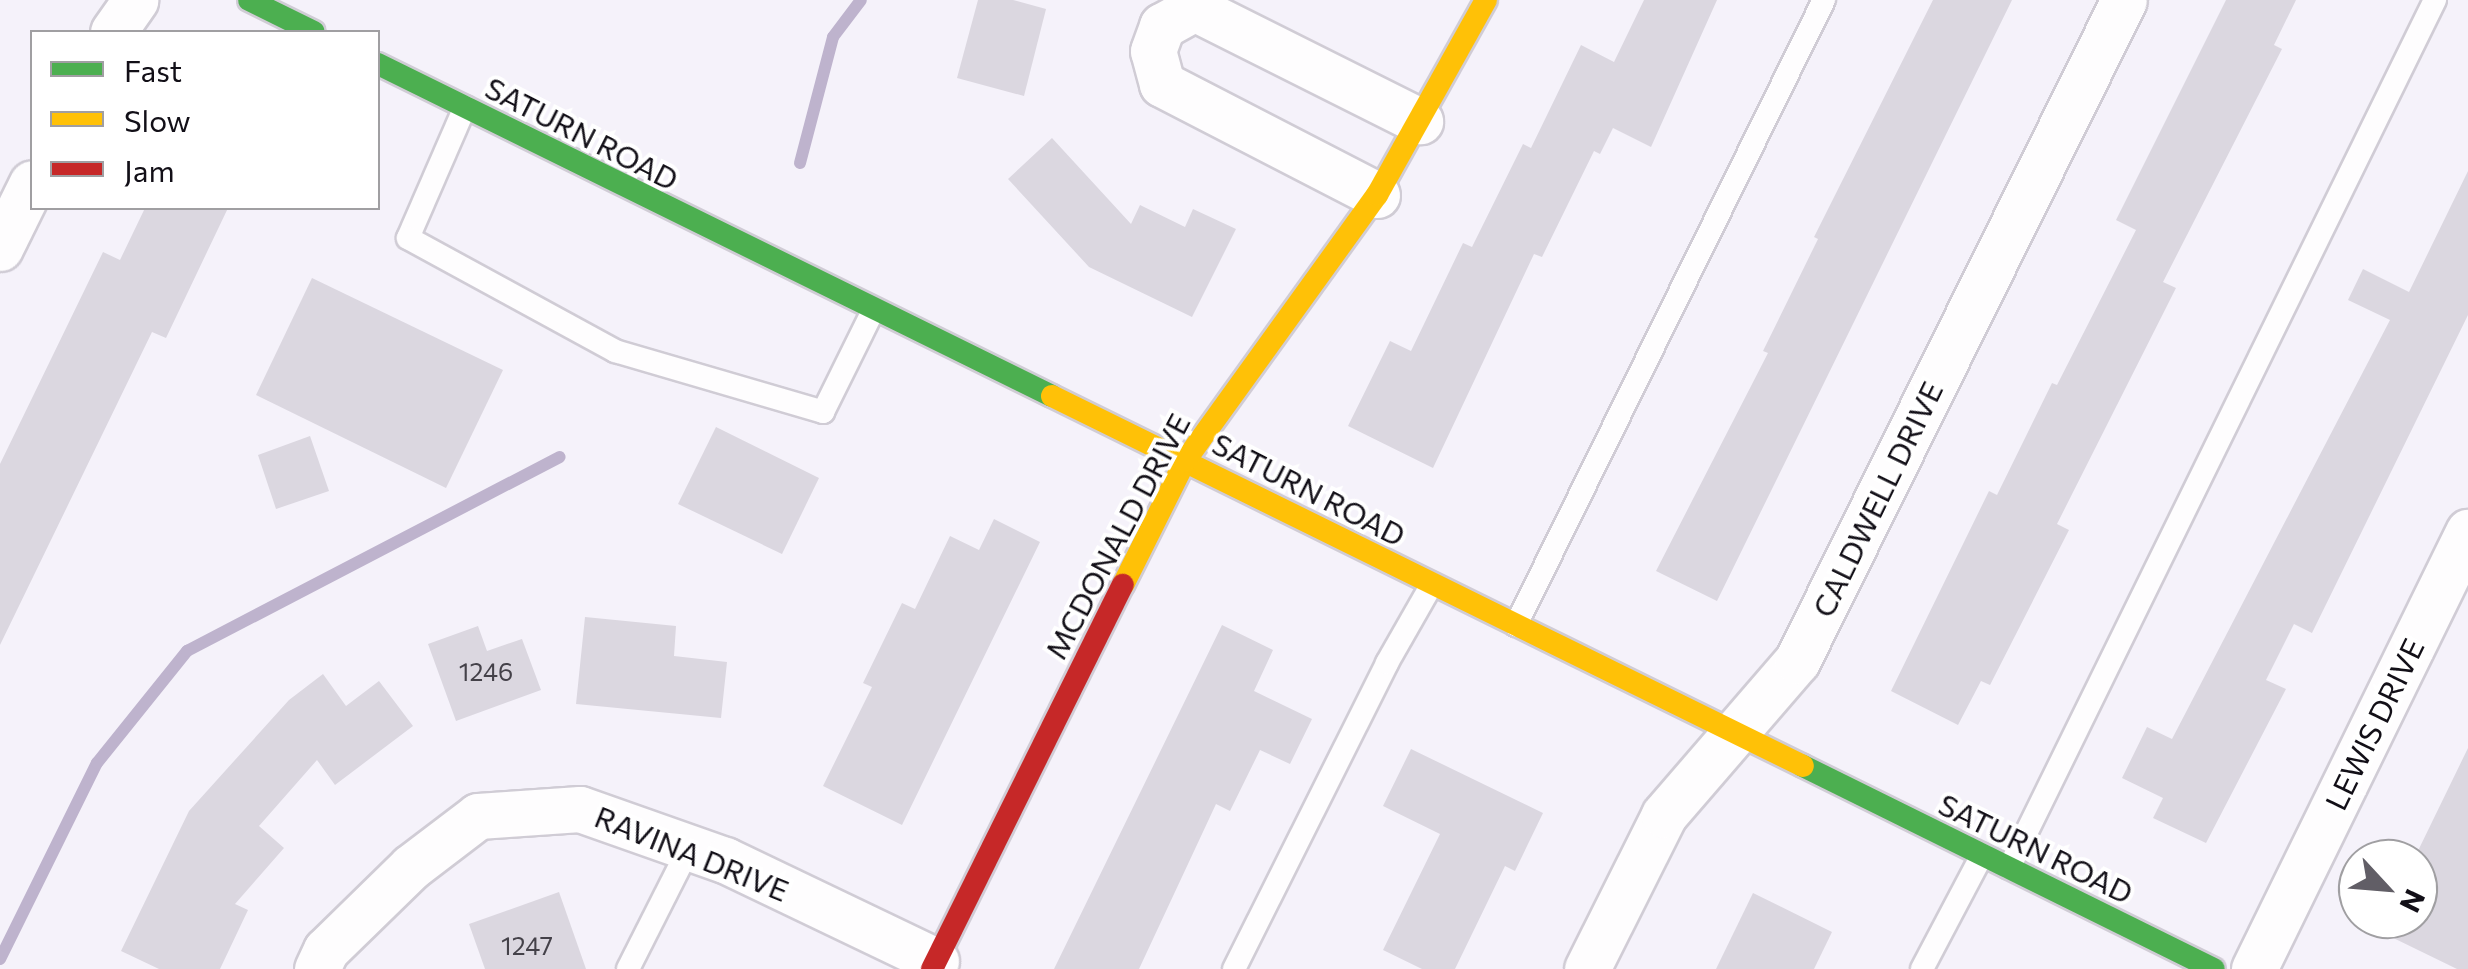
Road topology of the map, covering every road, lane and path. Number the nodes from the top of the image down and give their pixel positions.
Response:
1 (135, 0) edge
2 (249, 0) edge
3 (1486, 0) edge
4 (1824, 0) edge
5 (2124, 0) edge
6 (2435, 0) edge
7 (114, 30) edge
8 (310, 30) edge
9 (380, 65) edge
10 (464, 107) junction
11 (1420, 120) junction
12 (30, 188) edge
13 (1377, 195) junction
14 (0, 248) edge
15 (873, 311) junction
16 (1185, 460) junction
17 (2468, 532) edge
18 (1432, 584) junction
19 (1516, 625) junction
20 (1734, 733) junction
21 (688, 848) junction
22 (1982, 855) junction
23 (2009, 868) junction
24 (934, 965) edge
25 (317, 969) edge
26 (628, 969) edge
27 (1234, 969) edge
28 (1587, 969) edge
29 (1922, 969) edge
30 (2214, 969) edge
31 (2254, 969) edge

1 - 7 street
2 - 8 street
3 - 11 street, MCDONALD DRIVE
4 - 19 lane
5 - 20 street, CALDWELL DRIVE
6 - 23 lane
9 - 10 street, SATURN ROAD
10 - 15 street, SATURN ROAD
10 - 15 lane
11 - 13 street, MCDONALD DRIVE
11 - 13 street
12 - 14 street
13 - 16 street, MCDONALD DRIVE
15 - 16 street, SATURN ROAD
16 - 18 street, SATURN ROAD
16 - 24 street, MCDONALD DRIVE
17 - 31 street, LEWIS DRIVE
18 - 19 street, SATURN ROAD
18 - 27 lane
19 - 20 street, SATURN ROAD
20 - 22 street, SATURN ROAD
20 - 28 street, CALDWELL DRIVE
21 - 24 street, RAVINA DRIVE
21 - 25 street, RAVINA DRIVE
21 - 26 lane
22 - 23 street, SATURN ROAD
22 - 29 lane
23 - 30 street, SATURN ROAD

